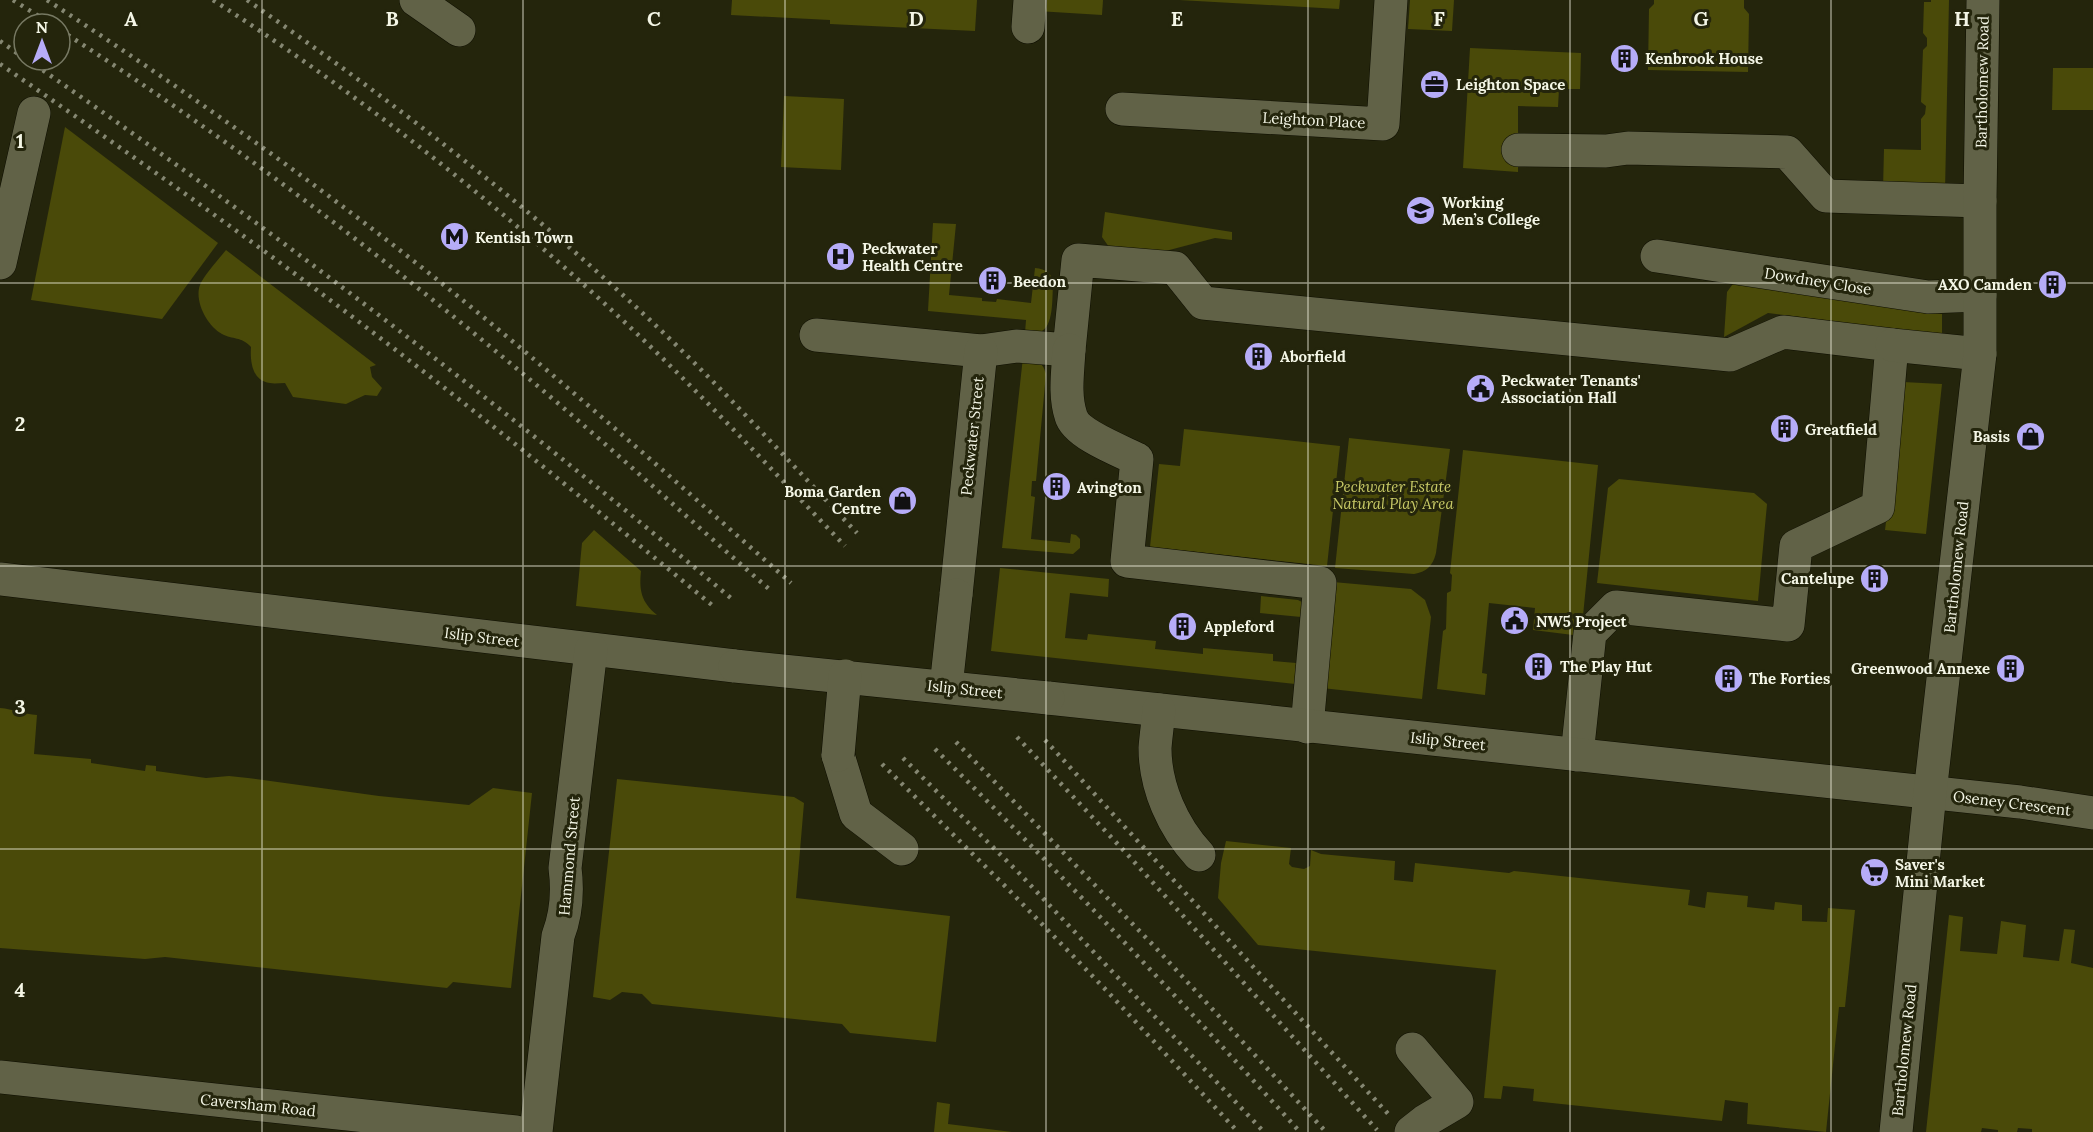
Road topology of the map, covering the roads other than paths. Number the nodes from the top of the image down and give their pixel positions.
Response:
1 (416, 0) edge
2 (1391, 0) edge
3 (1983, 0) edge
4 (459, 30) dead end
5 (1122, 109) dead end
6 (34, 112) dead end
7 (1518, 150) dead end
8 (1980, 201) junction
9 (1657, 256) dead end
10 (0, 263) edge
11 (1980, 295) junction
12 (816, 335) dead end
13 (1892, 345) junction
14 (1069, 350) junction
15 (981, 351) junction
16 (1980, 354) junction
17 (0, 579) edge
18 (591, 650) junction
19 (844, 676) junction
20 (946, 687) junction
21 (1159, 710) junction
22 (1307, 727) junction
23 (1577, 755) junction
24 (1930, 793) junction
25 (2093, 813) edge
26 (902, 849) dead end
27 (1199, 855) dead end
28 (1412, 1049) dead end
29 (0, 1077) edge
30 (1418, 1127) edge
31 (516, 1132) edge
32 (536, 1132) edge
33 (1896, 1132) edge

1 - 4 street
2 - 5 street, Leighton Place
3 - 8 street, Bartholomew Road
6 - 10 street
7 - 8 street
8 - 11 street, Bartholomew Road
9 - 11 street, Dowdney Close
11 - 16 street, Bartholomew Road
12 - 15 street
13 - 14 street
13 - 16 street
13 - 23 street
14 - 15 street
14 - 22 street
15 - 20 street, Peckwater Street, bridge
16 - 24 street, Bartholomew Road
17 - 18 street, Islip Street
18 - 19 street, Islip Street, bridge
18 - 32 street, Hammond Street
19 - 20 street, Islip Street, bridge
19 - 26 street, bridge
20 - 21 street, Islip Street, bridge
21 - 22 street, Islip Street
21 - 27 street
22 - 23 street, Islip Street
23 - 24 street, Islip Street
24 - 25 street, Oseney Crescent
24 - 33 street, Bartholomew Road
28 - 30 street
29 - 31 street, Caversham Road

